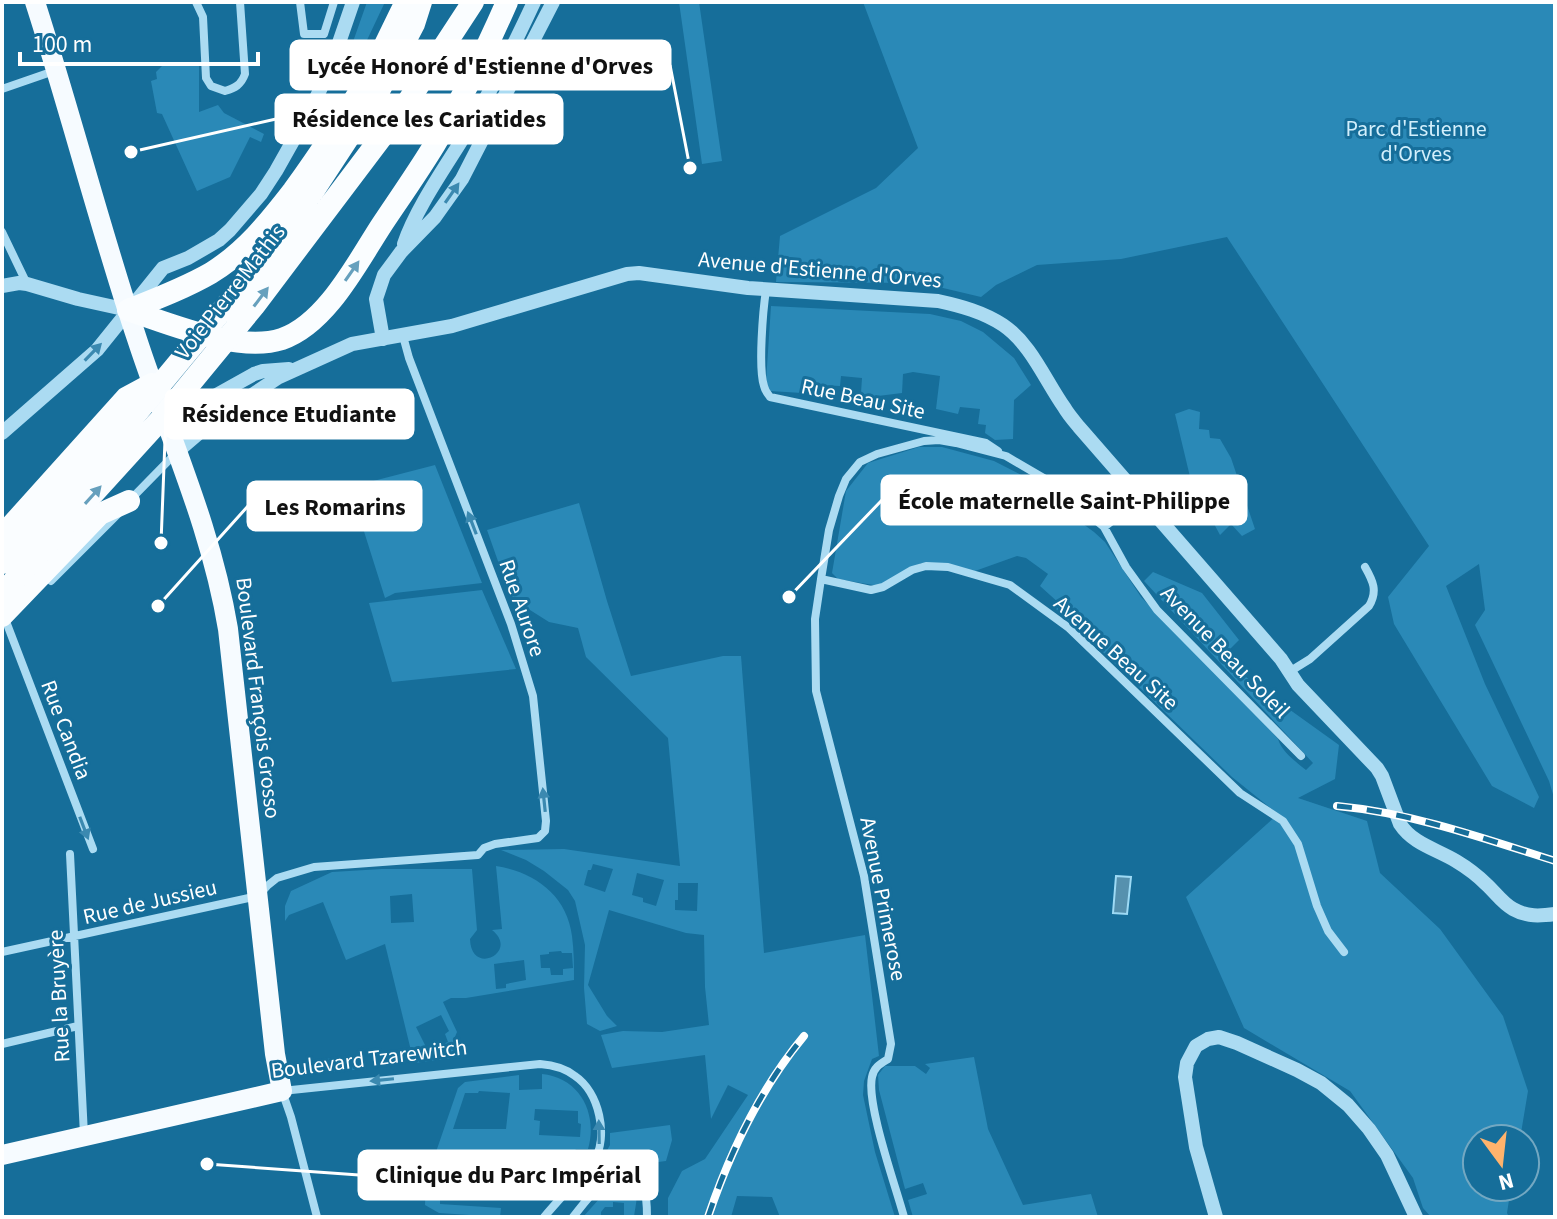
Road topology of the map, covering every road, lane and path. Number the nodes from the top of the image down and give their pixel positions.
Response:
1 (35, 2) edge
2 (196, 2) edge
3 (240, 2) edge
4 (300, 2) edge
5 (334, 2) edge
6 (353, 2) edge
7 (406, 2) edge
8 (421, 2) edge
9 (473, 2) edge
10 (507, 2) edge
11 (534, 2) edge
12 (553, 2) edge
13 (57, 70) junction
14 (2, 89) edge
15 (2, 232) edge
16 (5, 248) edge
17 (401, 252) junction
18 (27, 284) junction
19 (2, 286) edge
20 (766, 290) junction
21 (128, 310) junction
22 (403, 336) junction
23 (220, 339) junction
24 (383, 339) junction
25 (294, 369) junction
26 (156, 392) junction
27 (2, 433) edge
28 (178, 451) junction
29 (1006, 456) junction
30 (1141, 499) junction
31 (129, 501) joint
32 (1104, 527) junction
33 (2, 536) edge
34 (2, 563) edge
35 (1365, 567) dead end
36 (821, 579) junction
37 (2, 594) edge
38 (27, 604) dead end
39 (4, 623) edge
40 (1289, 672) junction
41 (1301, 756) dead end
42 (93, 849) dead end
43 (70, 854) dead end
44 (258, 896) junction
45 (1555, 914) edge
46 (74, 937) junction
47 (2, 952) edge
48 (1344, 952) dead end
49 (78, 1026) junction
50 (2, 1044) edge
51 (282, 1091) junction
52 (84, 1136) junction
53 (2, 1155) edge
54 (317, 1217) edge
55 (544, 1217) edge
56 (573, 1217) edge
57 (647, 1217) edge
58 (904, 1217) edge
59 (1216, 1217) edge
60 (1416, 1217) edge

1 - 13 main road, Boulevard François Grosso
2 - 3 street
4 - 5 street
6 - 21 street
7 - 21 highway
8 - 34 highway, Voie Pierre Mathis, bridge
37 -> 9 highway, Voie Pierre Mathis, bridge
23 -> 10 highway
11 - 17 street
17 -> 12 street
13 - 14 street
13 - 21 main road, Boulevard François Grosso
15 - 16 street
16 - 18 street
17 - 24 street
18 - 19 street
18 - 21 street
20 - 22 street, Avenue d'Estienne d'Orves
20 - 29 street, Rue Beau Site
20 - 30 street, Avenue d'Estienne d'Orves
21 - 23 highway
21 - 26 main road, Boulevard François Grosso
27 -> 21 street
22 - 24 street, Avenue d'Estienne d'Orves
44 -> 22 street, Rue Aurore
23 - 26 highway
24 - 25 street, Avenue d'Estienne d'Orves
25 - 26 street, Avenue d'Estienne d'Orves
25 - 28 street, Avenue d'Estienne d'Orves
26 - 28 main road, Boulevard François Grosso
26 - 33 highway
28 - 31 street, Avenue d'Estienne d'Orves
28 - 44 main road, Boulevard François Grosso
29 - 32 street
29 - 36 street
30 - 32 street
30 - 40 street, Avenue d'Estienne d'Orves
31 - 39 highway
32 - 41 street, Avenue Beau Soleil
35 - 40 street
36 - 48 street, Avenue Beau Site
36 - 58 street, Avenue Primerose
38 - 39 street
39 -> 42 street, Rue Candia
40 - 45 street, Avenue d'Estienne d'Orves
43 - 46 street, Rue la Bruyère
44 - 46 street, Rue de Jussieu
44 - 51 main road, Boulevard François Grosso
46 - 47 street, Rue de Jussieu
46 - 49 street, Rue la Bruyère
49 - 50 street
49 - 52 street, Rue la Bruyère
51 - 52 main road, Boulevard Tzarewitch
51 - 54 street
55 -> 51 street, Boulevard Tzarewitch
52 - 53 main road, Boulevard Tzarewitch
56 - 57 street
59 - 60 street

